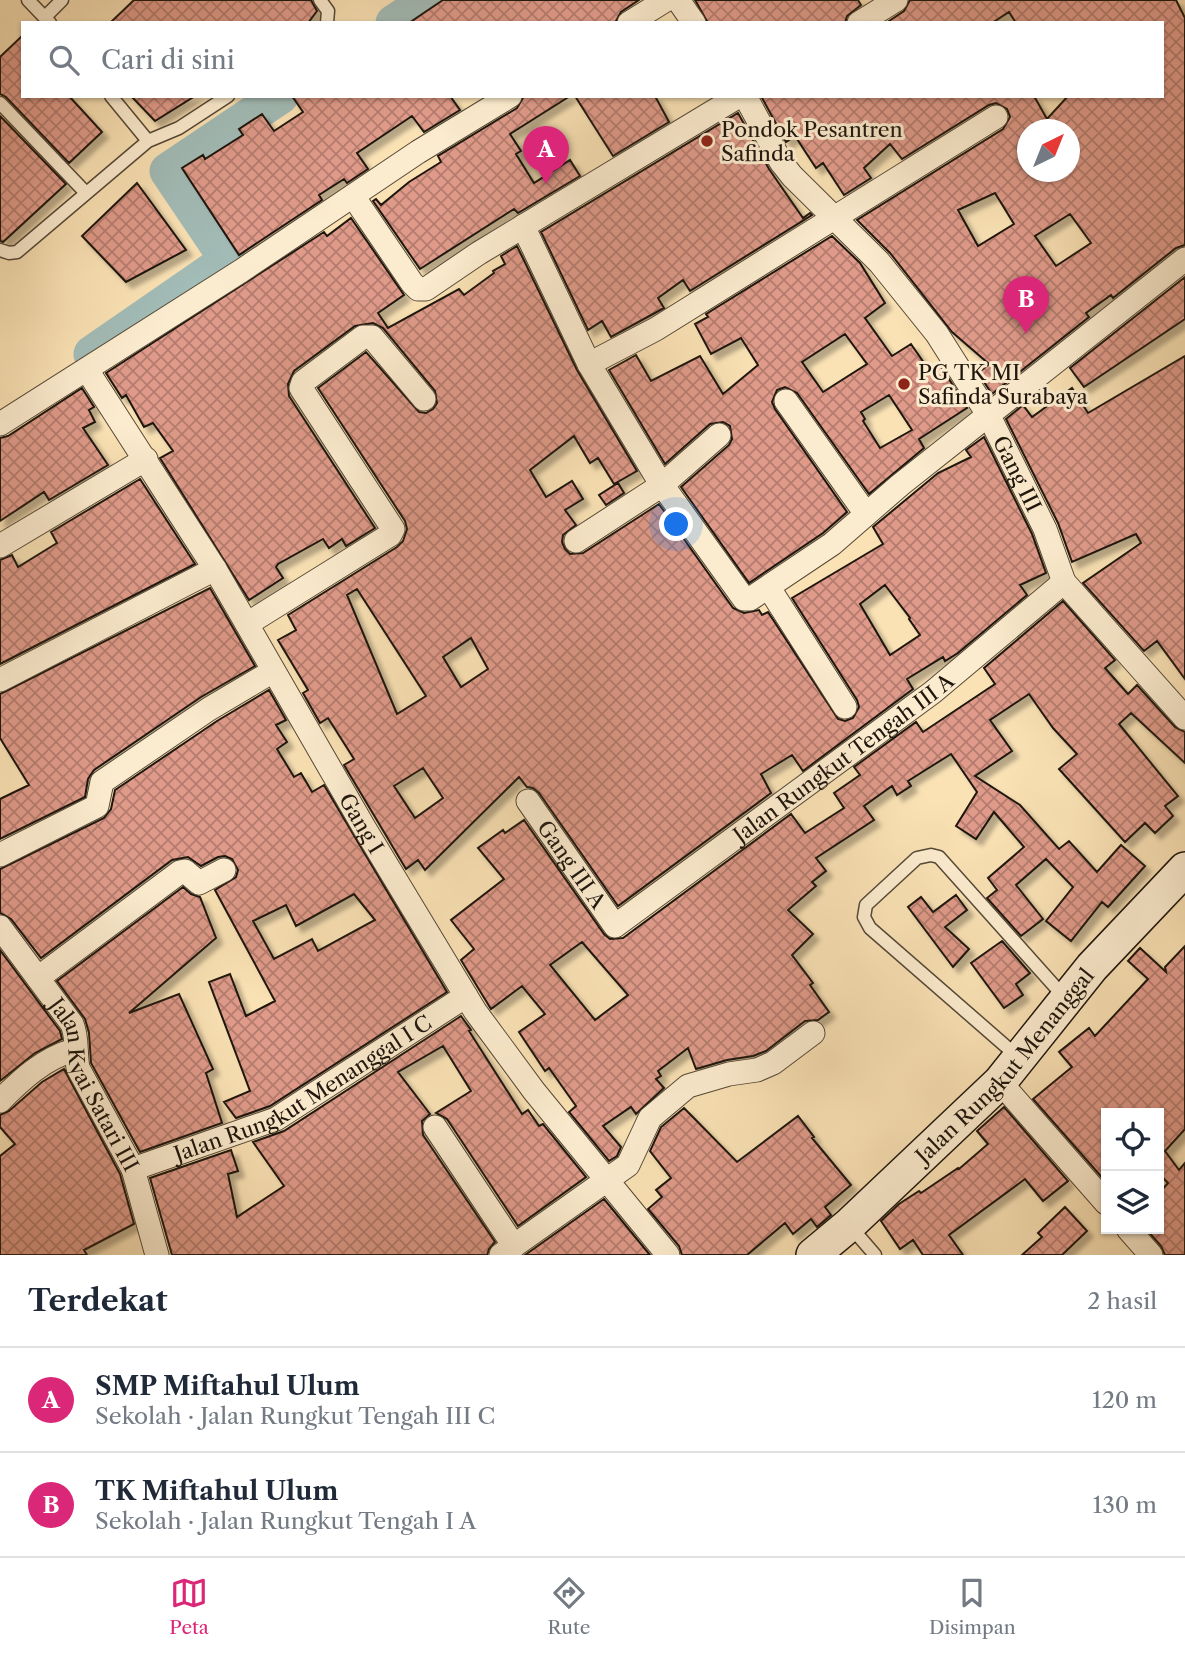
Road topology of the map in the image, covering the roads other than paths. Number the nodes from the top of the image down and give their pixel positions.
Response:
1 (28, 0) edge
2 (62, 0) edge
3 (320, 0) edge
4 (666, 0) edge
5 (678, 0) edge
6 (896, 0) edge
7 (47, 20) edge
8 (327, 21) edge
9 (632, 21) edge
10 (693, 21) edge
11 (862, 21) edge
12 (113, 98) edge
13 (225, 98) edge
14 (507, 98) edge
15 (736, 98) edge
16 (746, 98) edge
17 (0, 103) edge
18 (996, 117) dead end
19 (148, 141) junction
20 (86, 193) junction
21 (353, 195) junction
22 (835, 219) junction
23 (523, 226) junction
24 (0, 250) edge
25 (1185, 259) edge
26 (589, 364) junction
27 (87, 370) junction
28 (424, 399) dead end
29 (786, 401) dead end
30 (989, 416) junction
31 (0, 424) edge
32 (719, 435) dead end
33 (146, 459) junction
34 (662, 485) junction
35 (866, 514) junction
36 (576, 541) dead end
37 (1, 544) edge
38 (215, 569) junction
39 (1064, 582) junction
40 (769, 588) junction
41 (247, 624) junction
42 (273, 671) junction
43 (0, 680) edge
44 (845, 707) dead end
45 (1185, 718) edge
46 (528, 801) dead end
47 (0, 855) edge
48 (1185, 869) edge
49 (224, 870) dead end
50 (615, 926) joint
51 (0, 927) edge
52 (38, 978) junction
53 (466, 996) junction
54 (1066, 999) junction
55 (813, 1033) dead end
56 (74, 1050) junction
57 (1010, 1071) junction
58 (0, 1101) edge
59 (435, 1127) dead end
60 (133, 1169) junction
61 (608, 1181) junction
62 (1101, 1196) edge
63 (849, 1226) junction
64 (1132, 1234) edge
65 (507, 1250) edge
66 (158, 1255) edge
67 (668, 1255) edge
68 (813, 1255) edge
69 (875, 1255) edge
70 (1151, 1255) edge

1 - 7 lane
2 - 7 lane
3 - 8 lane
4 - 9 street
5 - 10 street
6 - 11 street
12 - 19 lane
13 - 19 lane
14 - 21 street
15 - 23 street
16 - 22 street, Gang III
17 - 20 lane
18 - 22 street
19 - 20 lane
20 - 24 lane
21 - 23 street
21 - 27 street
22 - 26 street
22 - 30 street, Gang III
23 - 26 street
25 - 30 street
26 - 34 street
27 - 31 street
27 - 33 street, Gang I
28 - 41 street
29 - 35 street
30 - 35 street
30 - 39 street, Gang III
32 - 34 street
33 - 37 street
33 - 38 street, Gang I
34 - 36 street
34 - 40 street
35 - 40 street
38 - 41 street, Gang I
38 - 43 street
39 - 45 street, Gang III
39 - 50 street, Jalan Rungkut Tengah III A
40 - 44 street
41 - 42 street, Gang I
42 - 47 street
42 - 53 street, Gang I
46 - 50 street, Gang III A
48 - 54 main road, Jalan Rungkut Menanggal
49 - 52 street
51 - 52 street, Jalan Kyai Satari III
52 - 56 street, Jalan Kyai Satari III
53 - 60 street, Jalan Rungkut Menanggal I C
53 - 61 street, Gang I
54 - 57 main road, Jalan Rungkut Menanggal
54 - 57 lane
55 - 61 street
56 - 58 street
56 - 60 street, Jalan Kyai Satari III
57 - 62 street
57 - 63 main road, Jalan Rungkut Menanggal
59 - 65 street
60 - 66 street, Jalan Kyai Satari III
61 - 65 street
61 - 67 street, Gang I
63 - 68 main road, Jalan Rungkut Menanggal
63 - 69 lane
64 - 70 street

